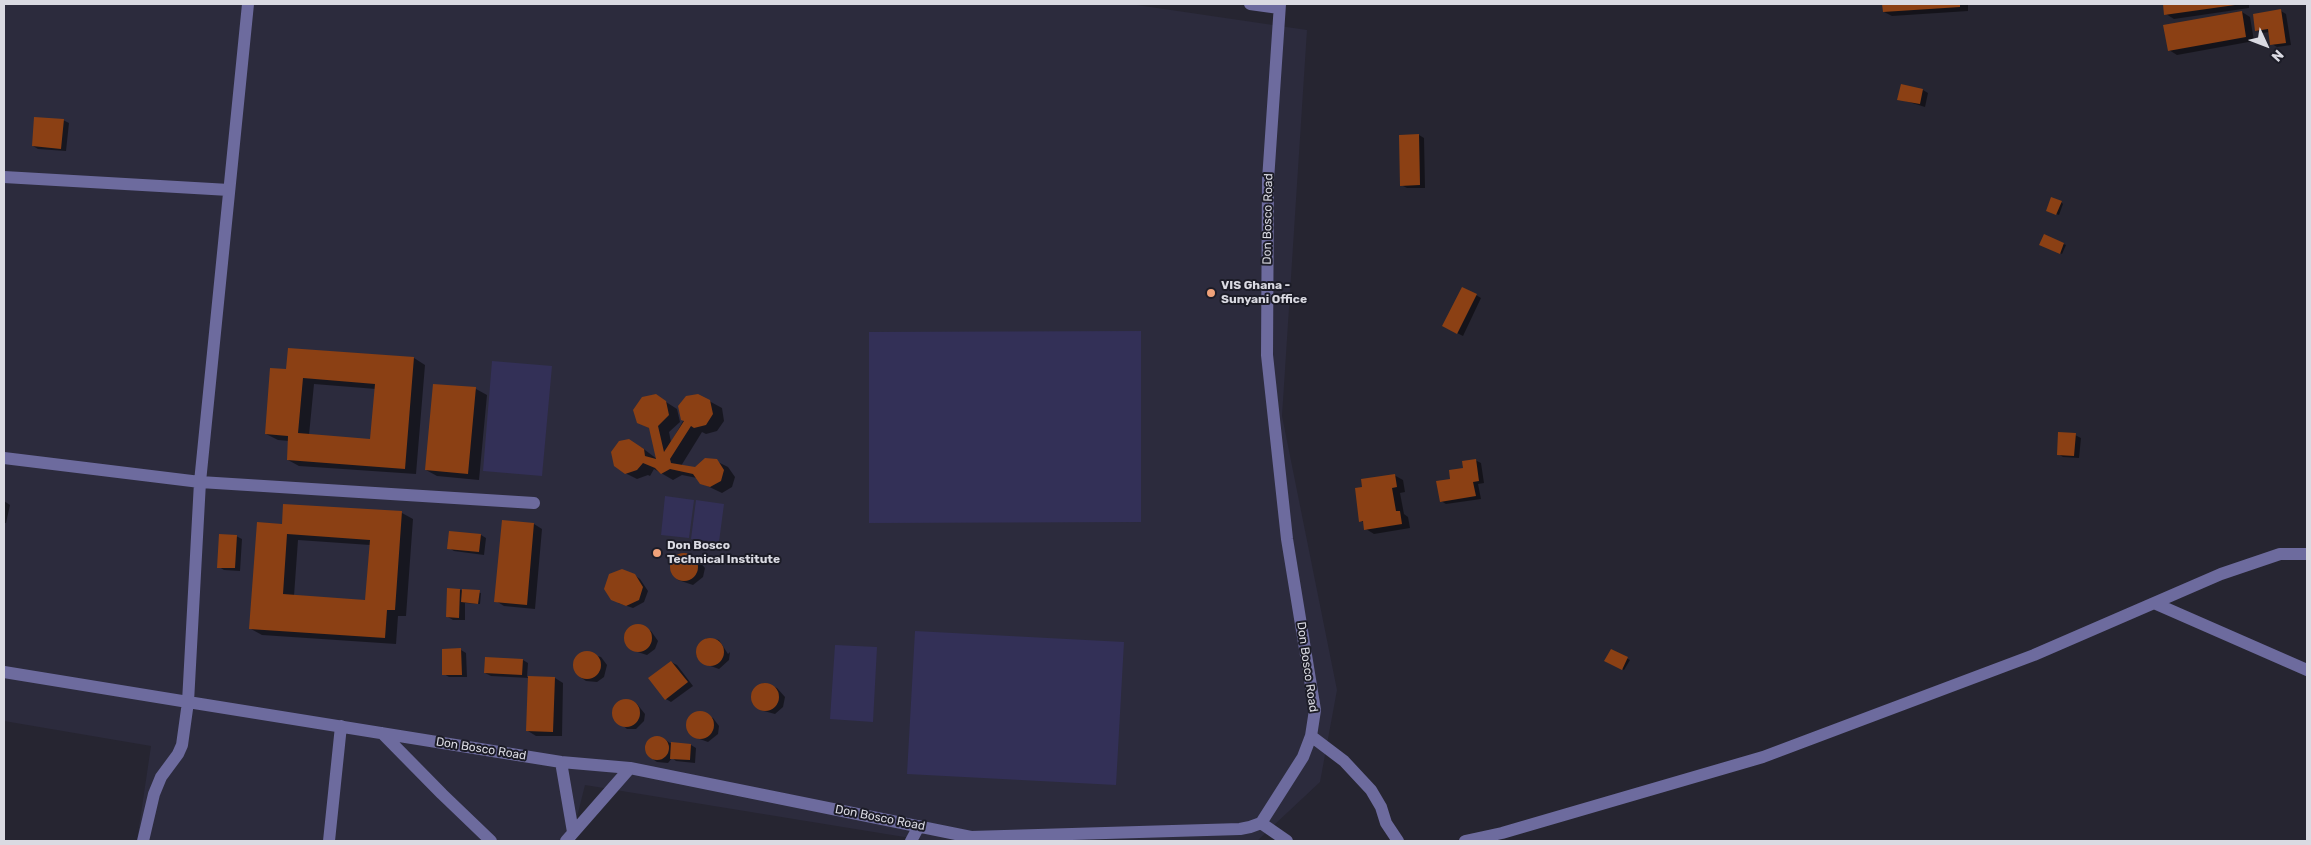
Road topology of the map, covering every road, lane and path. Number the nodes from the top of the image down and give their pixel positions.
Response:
1 (248, 4) edge
2 (1250, 4) edge
3 (1279, 6) edge
4 (4, 177) edge
5 (229, 190) junction
6 (4, 458) edge
7 (200, 482) junction
8 (534, 504) dead end
9 (2307, 554) edge
10 (2154, 603) junction
11 (2307, 670) edge
12 (4, 672) edge
13 (188, 700) junction
14 (341, 726) junction
15 (382, 733) junction
16 (1311, 736) junction
17 (561, 762) junction
18 (630, 768) junction
19 (1261, 823) junction
20 (919, 826) junction
21 (570, 836) edge
22 (143, 841) edge
23 (329, 841) edge
24 (491, 841) edge
25 (911, 841) edge
26 (1287, 841) edge
27 (1398, 841) edge
28 (1465, 841) edge

1 - 5 street
2 - 3 street, Don Bosco Road
3 - 16 street, Don Bosco Road
4 - 5 street
5 - 7 street
6 - 7 street
7 - 8 street
7 - 13 street
9 - 10 street
10 - 11 street
10 - 28 street
12 - 13 street, Don Bosco Road
13 - 14 street, Don Bosco Road
13 - 22 street
14 - 15 street, Don Bosco Road
14 - 23 street
15 - 17 street, Don Bosco Road
15 - 24 street
16 - 19 street, Don Bosco Road
16 - 27 street
17 - 18 street, Don Bosco Road
17 - 21 street
18 - 20 street, Don Bosco Road
18 - 21 street
19 - 20 street, Don Bosco Road
19 - 26 street
20 - 25 street

